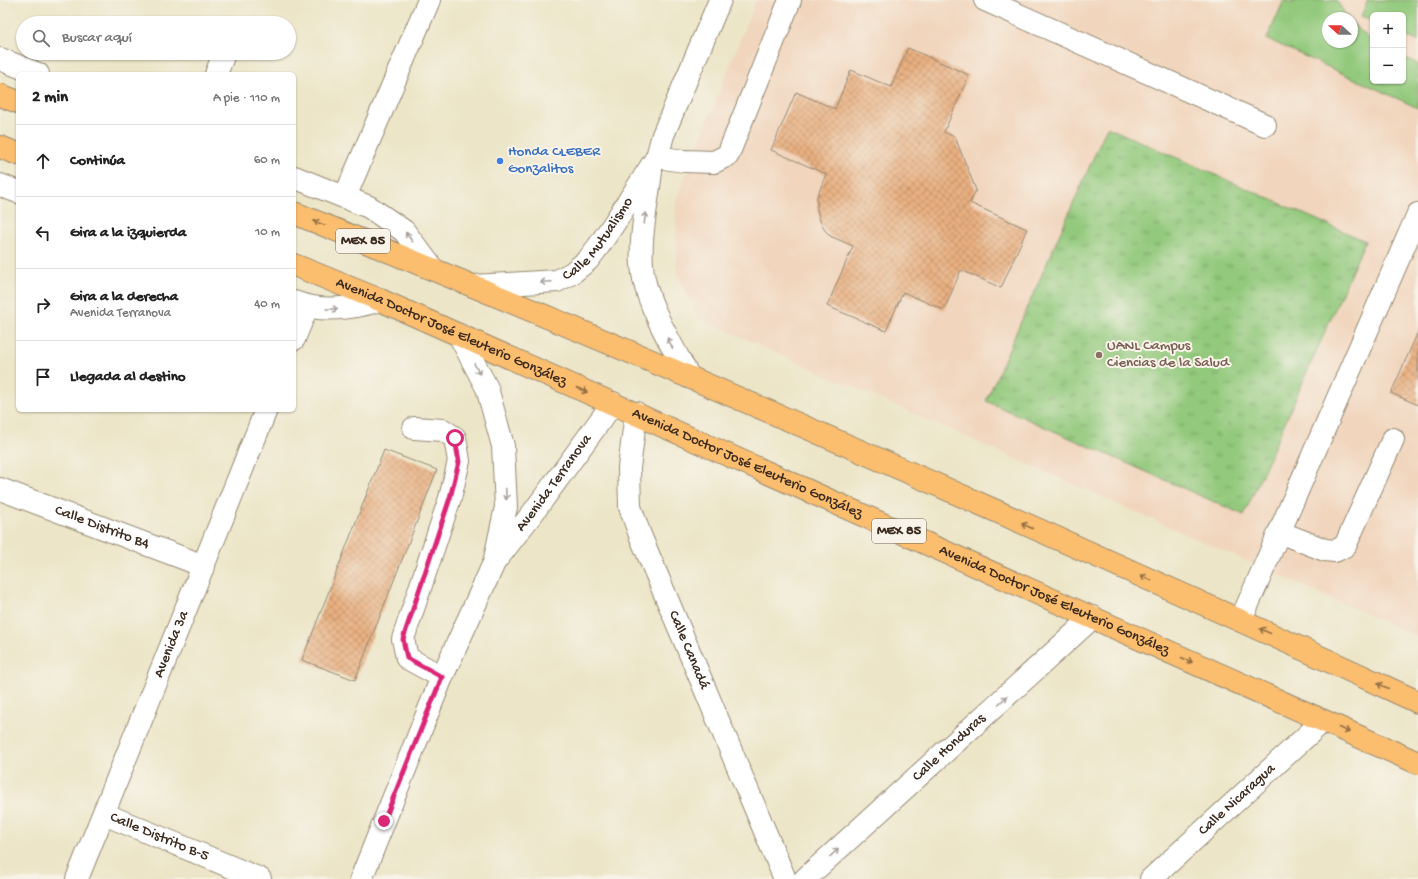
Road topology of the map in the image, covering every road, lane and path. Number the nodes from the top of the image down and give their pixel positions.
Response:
1 (429, 0) edge
2 (720, 0) edge
3 (790, 0) edge
4 (985, 0) edge
5 (0, 59) edge
6 (222, 60) edge
7 (33, 72) edge
8 (217, 72) edge
9 (0, 95) edge
10 (16, 101) edge
11 (1265, 125) dead end
12 (0, 147) edge
13 (16, 153) edge
14 (654, 160) junction
15 (296, 178) edge
16 (0, 185) edge
17 (16, 191) edge
18 (345, 197) junction
19 (296, 214) edge
20 (1418, 214) edge
21 (296, 266) edge
22 (433, 269) junction
23 (474, 286) junction
24 (380, 300) junction
25 (300, 304) edge
26 (296, 327) edge
27 (459, 335) junction
28 (689, 377) junction
29 (613, 403) junction
30 (265, 412) edge
31 (636, 413) junction
32 (414, 428) dead end
33 (1393, 439) dead end
34 (0, 489) edge
35 (1279, 532) junction
36 (494, 563) junction
37 (204, 566) junction
38 (1093, 618) junction
39 (1241, 620) junction
40 (442, 677) junction
41 (1418, 702) edge
42 (1323, 721) junction
43 (1418, 762) edge
44 (104, 814) junction
45 (77, 879) edge
46 (260, 879) edge
47 (361, 879) edge
48 (785, 879) edge
49 (805, 879) edge
50 (1151, 879) edge

1 - 18 street
2 - 14 street, Calle Mutualismo
3 - 14 street
4 - 11 street
5 - 7 street
6 - 8 street
9 - 10 highway
12 - 13 highway
14 -> 23 street, Calle Mutualismo
28 -> 14 street, Calle Mutualismo
15 - 18 street
16 - 17 street
22 -> 18 street
22 -> 19 highway, MEX 85
20 - 35 street
21 - 24 highway, Avenida Doctor José Eleuterio González / MEX 85
22 - 23 highway, MEX 85
23 - 28 highway, MEX 85
25 -> 24 street
24 - 27 highway, Avenida Doctor José Eleuterio González / MEX 85
25 - 26 street
27 -> 29 highway, Avenida Doctor José Eleuterio González / MEX 85
27 -> 36 street, Avenida Terranova
39 -> 28 highway, MEX 85
29 - 31 highway, Avenida Doctor José Eleuterio González / MEX 85
29 - 36 street, Avenida Terranova
30 - 37 street, Avenida 3a
31 - 38 highway, Avenida Doctor José Eleuterio González / MEX 85
31 - 48 street, Calle Canadá
32 - 40 street
33 - 35 street
34 - 37 street, Calle Distrito B4
35 - 39 street
36 - 40 street, Avenida Terranova
37 - 44 street, Avenida 3a
38 -> 42 highway, Avenida Doctor José Eleuterio González / MEX 85
49 -> 38 street, Calle Honduras
41 -> 39 highway, MEX 85
40 - 47 street, Avenida Terranova
42 -> 43 highway, Avenida Doctor José Eleuterio González / MEX 85
42 - 50 street, Calle Nicaragua
44 - 45 street, Avenida 3a
44 - 46 street, Calle Distrito B-5

